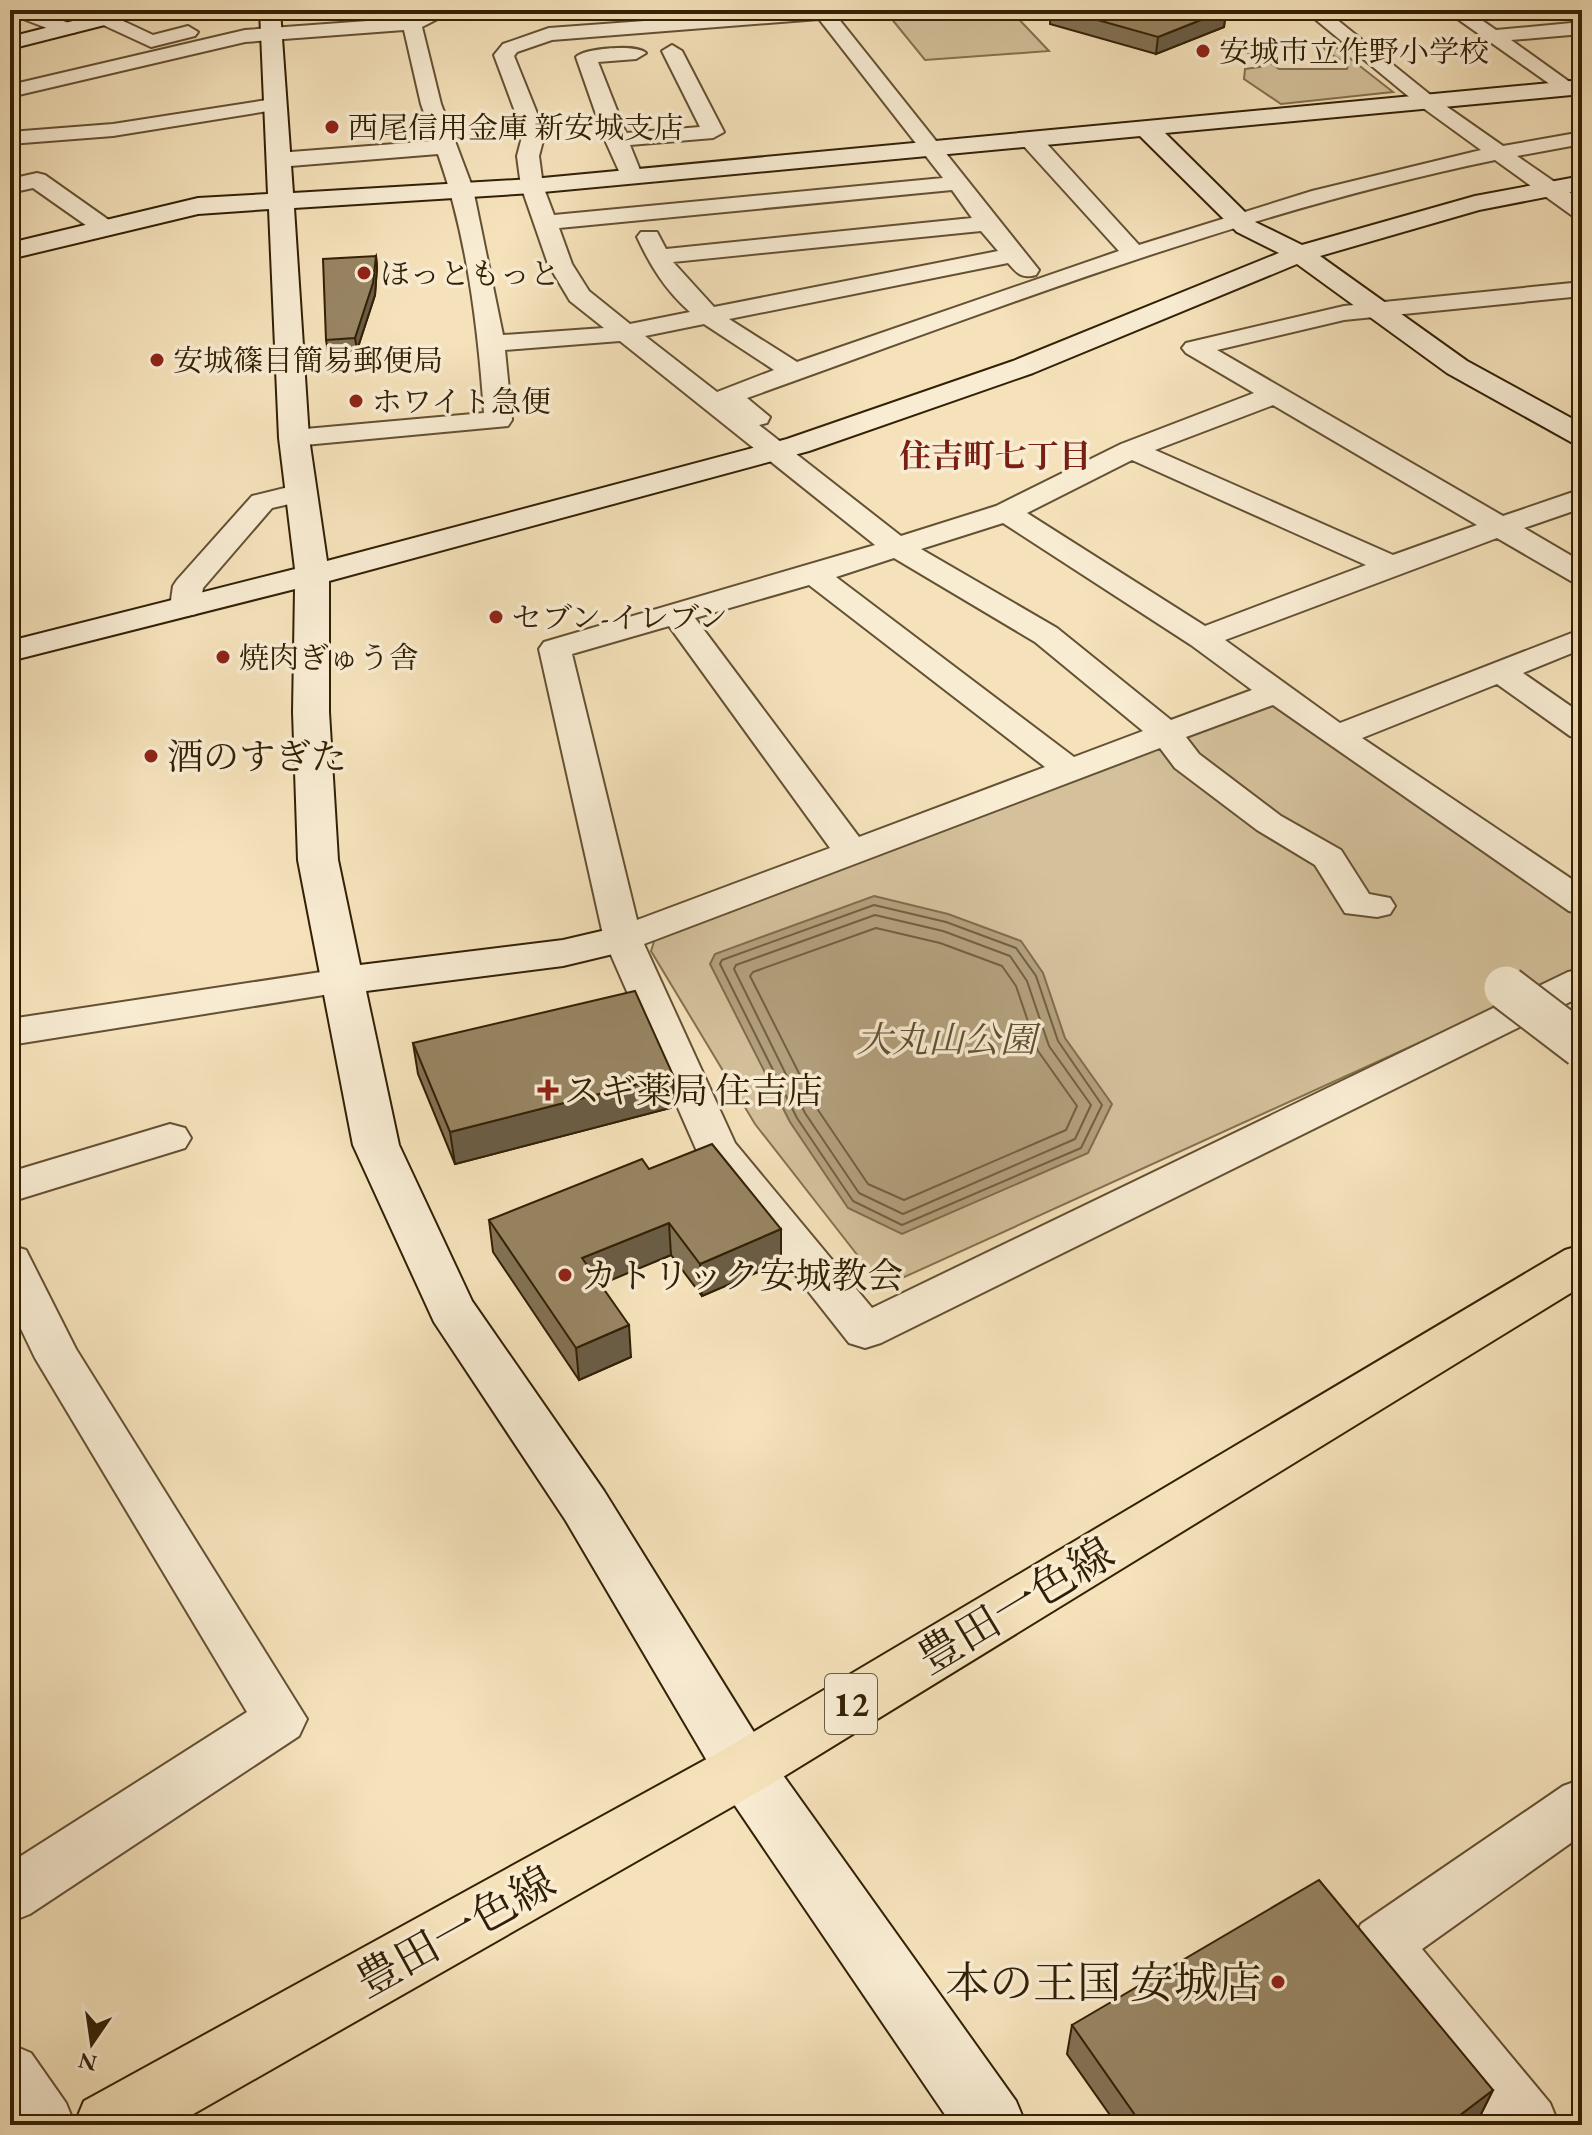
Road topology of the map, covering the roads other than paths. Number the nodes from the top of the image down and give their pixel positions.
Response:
1 (17, 10) edge
2 (446, 10) edge
3 (870, 10) edge
4 (1314, 10) edge
5 (1325, 10) edge
6 (1454, 10) edge
7 (823, 12) edge
8 (121, 13) edge
9 (188, 16) dead end
10 (412, 24) junction
11 (211, 27) junction
12 (259, 27) edge
13 (1582, 28) edge
14 (67, 29) junction
15 (1493, 36) junction
16 (844, 38) junction
17 (813, 40) dead end
18 (10, 43) edge
19 (1567, 64) dead end
20 (1537, 67) junction
21 (1575, 87) edge
22 (10, 91) edge
23 (1426, 101) junction
24 (273, 105) junction
25 (1145, 127) junction
26 (49, 135) junction
27 (10, 138) edge
28 (1029, 138) junction
29 (1582, 138) edge
30 (616, 140) junction
31 (446, 147) junction
32 (933, 148) junction
33 (1493, 152) junction
34 (40, 160) dead end
35 (631, 175) junction
36 (279, 179) junction
37 (959, 183) junction
38 (1582, 183) edge
39 (10, 186) edge
40 (532, 186) junction
41 (462, 189) junction
42 (1552, 189) junction
43 (1582, 212) edge
44 (641, 215) junction
45 (1235, 219) junction
46 (544, 223) junction
47 (987, 223) junction
48 (105, 228) junction
49 (10, 251) edge
50 (1134, 254) junction
51 (1300, 254) junction
52 (1012, 255) junction
53 (656, 257) junction
54 (1046, 284) junction
55 (1582, 289) edge
56 (1380, 309) junction
57 (707, 316) junction
58 (623, 333) junction
59 (492, 343) junction
60 (795, 372) junction
61 (1276, 394) junction
62 (1582, 436) edge
63 (294, 438) junction
64 (784, 448) junction
65 (1131, 450) junction
66 (301, 493) junction
67 (1582, 498) edge
68 (1006, 512) junction
69 (1503, 527) junction
70 (908, 543) junction
71 (1392, 565) junction
72 (814, 574) junction
73 (312, 575) junction
74 (1582, 575) edge
75 (185, 607) junction
76 (677, 615) junction
77 (1202, 638) junction
78 (1582, 638) edge
79 (10, 651) edge
80 (1500, 671) junction
81 (1276, 692) junction
82 (1582, 729) edge
83 (1165, 732) junction
84 (1337, 736) junction
85 (1069, 769) junction
86 (853, 854) junction
87 (1582, 903) edge
88 (1377, 906) dead end
89 (623, 939) junction
90 (341, 981) junction
91 (1582, 981) edge
92 (1506, 988) dead end
93 (10, 1032) edge
94 (1582, 1046) edge
95 (170, 1138) dead end
96 (10, 1187) edge
97 (10, 1261) edge
98 (1582, 1263) edge
99 (744, 1769) junction
100 (1582, 1804) edge
101 (10, 1895) edge
102 (10, 2074) edge
103 (44, 2125) edge
104 (108, 2125) edge
105 (992, 2125) edge
106 (1528, 2125) edge

1 - 14 street
2 - 10 street
3 - 7 street
4 - 5 street
4 - 23 street
6 - 15 street
7 - 16 street
7 - 40 street
8 - 11 street
8 - 14 street
9 - 11 street
10 - 12 street
10 - 31 street
11 - 12 street
12 - 22 street
12 - 24 street
13 - 15 street
14 - 18 street
15 - 20 street
16 - 17 street
16 - 32 street
19 - 20 street
20 - 21 street
21 - 23 street
23 - 25 street
23 - 33 street
24 - 26 street
24 - 36 street
25 - 28 street
25 - 45 street
26 - 27 street
26 - 34 street
28 - 32 street
28 - 50 street
29 - 33 street
30 - 30 street
30 - 35 street
31 - 36 street
31 - 41 street
32 - 35 street
32 - 37 street
33 - 42 street
33 - 45 street
35 - 40 street
36 - 41 street
36 - 48 street
36 - 63 street
37 - 44 street
37 - 47 street
38 - 42 street
39 - 48 street
40 - 41 street
40 - 46 street
41 - 59 street
42 - 43 street
42 - 51 street
44 - 46 street
44 - 53 street
45 - 50 street
45 - 51 street
46 - 58 street
47 - 52 street
47 - 53 street
48 - 49 street
50 - 54 street
51 - 56 street
51 - 64 street
52 - 54 street
52 - 57 street
53 - 57 street
54 - 60 street
55 - 56 street
56 - 61 street
56 - 62 street
57 - 58 street
57 - 60 street
58 - 59 street
58 - 64 street
59 - 63 street
60 - 64 street
61 - 65 street
61 - 69 street
63 - 66 street
64 - 70 street
64 - 73 street
65 - 68 street
65 - 71 street
66 - 73 street
66 - 75 street
67 - 69 street
68 - 70 street
68 - 77 street
69 - 71 street
69 - 74 street
70 - 72 street
70 - 83 street
71 - 77 street
72 - 76 street
72 - 85 street
73 - 75 street
73 - 90 street
75 - 79 street
76 - 86 street
76 - 89 street
77 - 81 street
78 - 80 street
80 - 82 street
80 - 84 street
81 - 83 street
81 - 84 street
83 - 85 street
83 - 88 street
84 - 87 street
85 - 86 street
86 - 89 street
89 - 90 street
89 - 91 street
90 - 93 street
90 - 99 street
92 - 94 street, bridge
95 - 96 street
97 - 101 street
98 - 99 main road, 豊田一色線 / 12
99 - 104 main road, 豊田一色線 / 12
99 - 105 street
100 - 106 street
102 - 103 street

